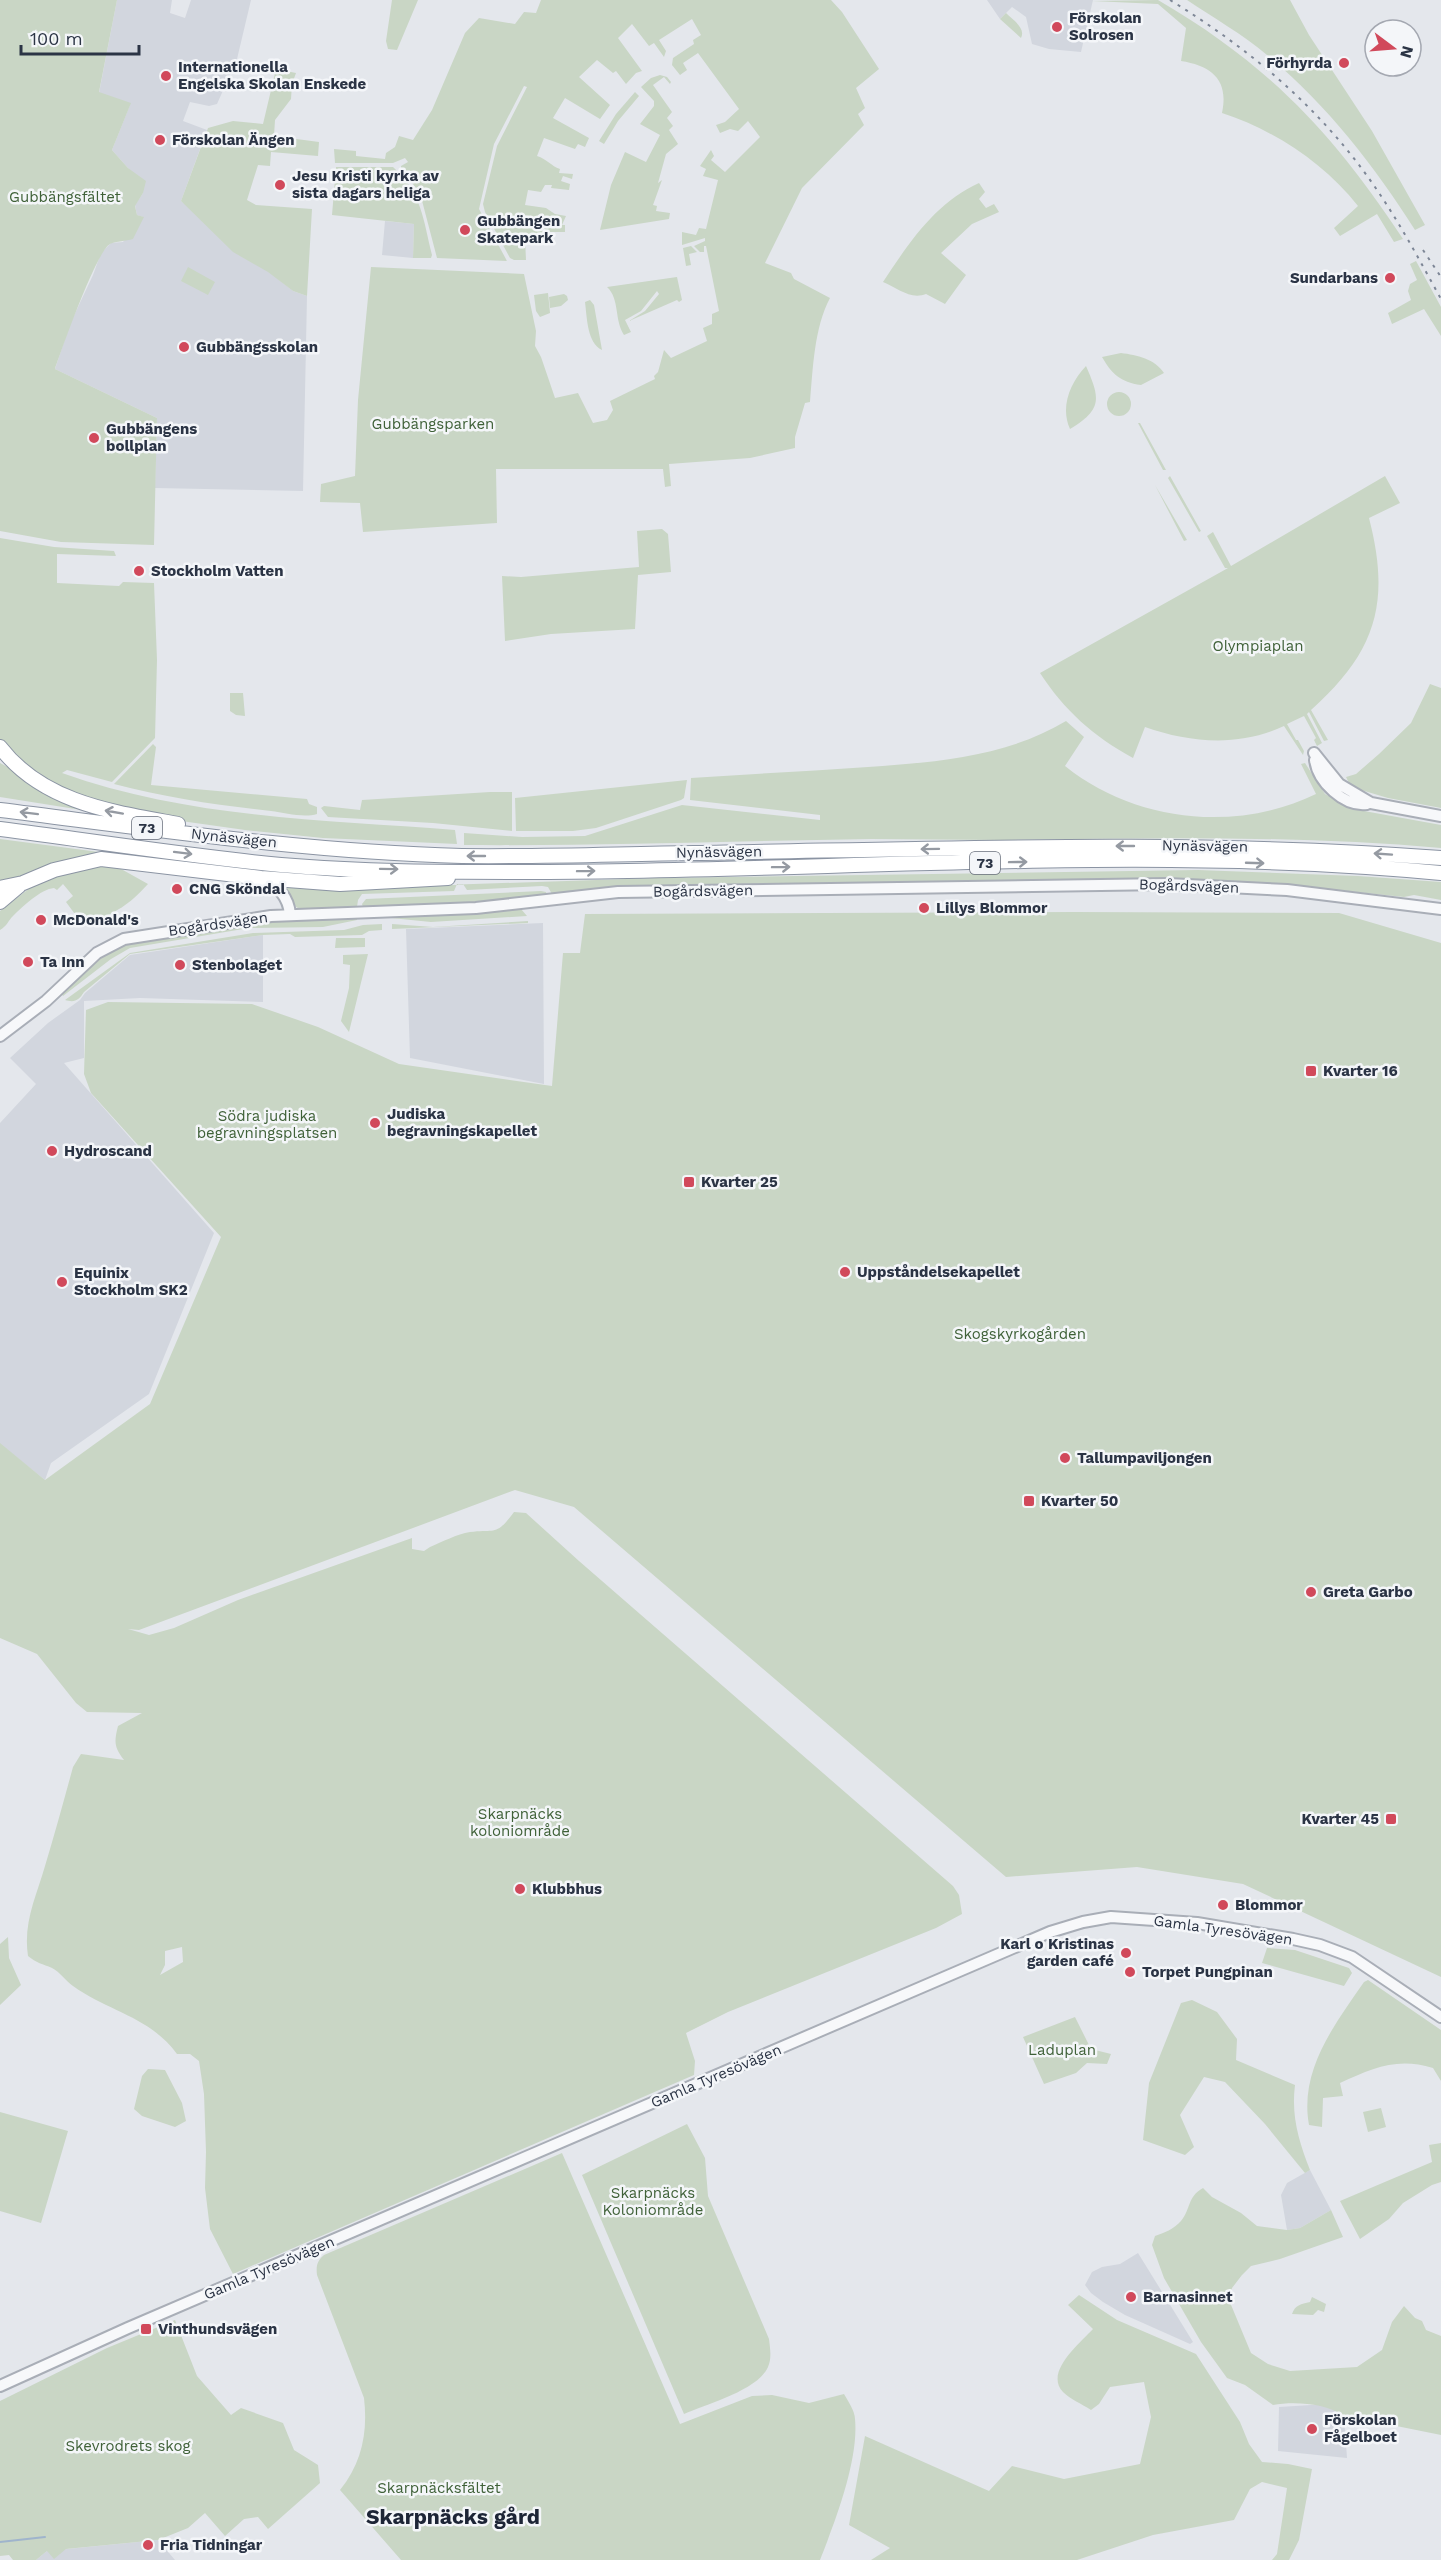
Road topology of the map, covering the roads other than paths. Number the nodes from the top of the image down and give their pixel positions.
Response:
1 (0, 747) edge
2 (6, 761) edge
3 (1371, 803) junction
4 (0, 810) edge
5 (1441, 816) edge
6 (0, 829) edge
7 (295, 845) junction
8 (1441, 858) edge
9 (350, 869) junction
10 (528, 872) junction
11 (1441, 873) edge
12 (264, 878) junction
13 (23, 883) junction
14 (0, 888) edge
15 (0, 902) edge
16 (1441, 909) edge
17 (290, 914) junction
18 (0, 1036) edge
19 (1441, 2017) edge
20 (0, 2386) edge

1 - 2 highway
7 -> 2 highway
3 - 3 street
3 - 5 street
7 -> 4 highway, Nynäsvägen / 73
6 -> 9 highway, Nynäsvägen / 73
8 -> 7 highway, Nynäsvägen / 73
9 -> 10 highway, Nynäsvägen / 73
9 - 12 highway
10 -> 11 highway, Nynäsvägen / 73
10 - 12 highway
12 - 13 highway
12 - 17 street
13 - 14 highway
13 - 15 highway
16 - 17 street, Bogårdsvägen
17 - 18 street, Bogårdsvägen
19 - 20 street, Gamla Tyresövägen

